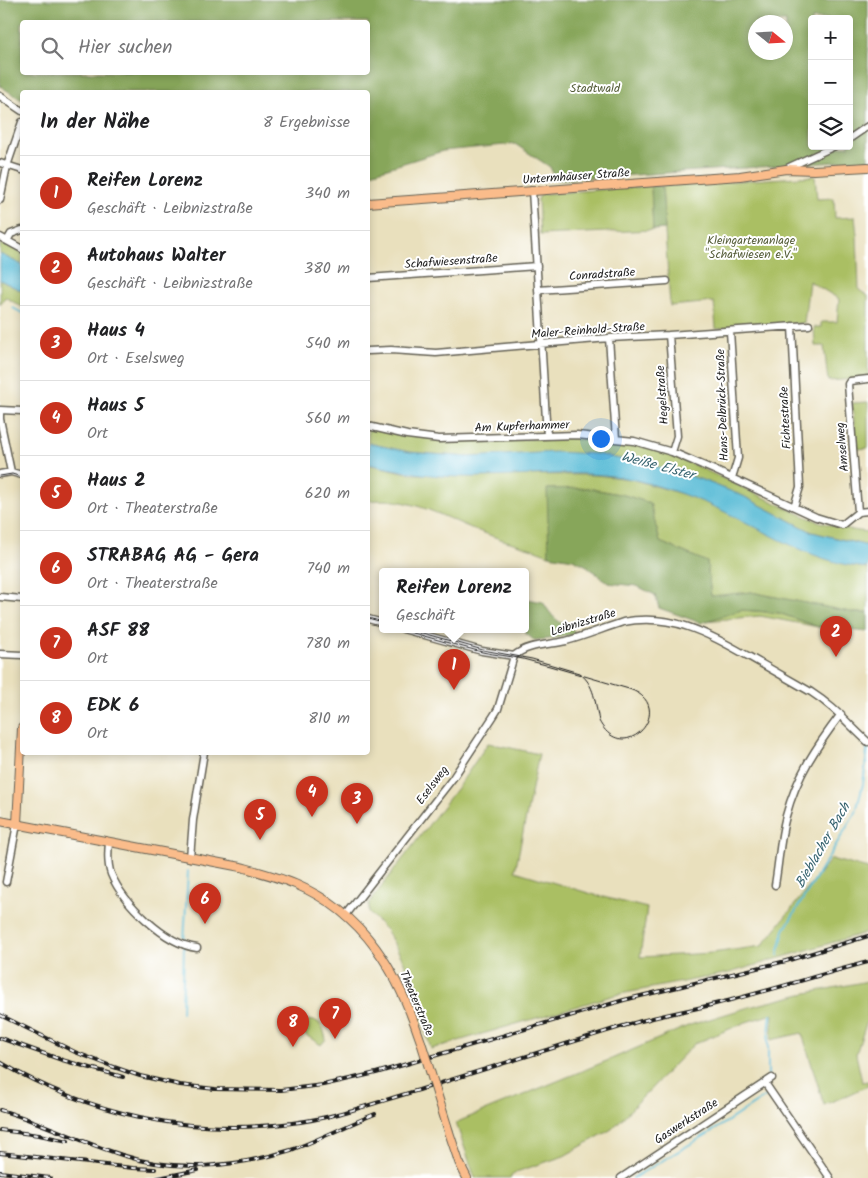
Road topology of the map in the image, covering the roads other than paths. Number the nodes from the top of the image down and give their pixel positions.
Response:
1 (0, 96) edge
2 (20, 110) edge
3 (868, 126) edge
4 (20, 127) edge
5 (853, 136) edge
6 (826, 150) edge
7 (4, 165) edge
8 (868, 167) edge
9 (20, 169) edge
10 (786, 169) junction
11 (532, 190) junction
12 (0, 200) edge
13 (370, 203) edge
14 (20, 231) edge
15 (0, 237) edge
16 (7, 241) junction
17 (20, 248) edge
18 (537, 266) junction
19 (370, 278) edge
20 (666, 281) dead end
21 (538, 290) junction
22 (809, 325) dead end
23 (792, 326) junction
24 (730, 331) junction
25 (669, 335) junction
26 (609, 338) junction
27 (542, 344) junction
28 (370, 351) edge
29 (868, 379) edge
30 (0, 410) edge
31 (20, 411) edge
32 (370, 427) edge
33 (547, 436) junction
34 (616, 439) junction
35 (672, 452) junction
36 (10, 472) junction
37 (0, 474) edge
38 (20, 474) edge
39 (732, 478) junction
40 (794, 507) junction
41 (868, 511) edge
42 (858, 512) junction
43 (0, 598) edge
44 (20, 599) edge
45 (417, 633) edge
46 (0, 654) edge
47 (20, 655) edge
48 (514, 656) junction
49 (842, 714) junction
50 (866, 740) edge
51 (21, 755) edge
52 (204, 755) edge
53 (0, 821) edge
54 (17, 824) junction
55 (109, 843) junction
56 (190, 858) junction
57 (6, 882) dead end
58 (775, 885) dead end
59 (346, 915) junction
60 (197, 948) dead end
61 (772, 1078) dead end
62 (764, 1083) junction
63 (467, 1178) edge
64 (621, 1178) edge
65 (830, 1178) edge

1 - 2 street
3 - 5 street
4 - 7 street
6 - 10 street, Untermhäuser Straße
7 - 9 street
7 - 12 street
8 - 10 main road, Untermhäuser Straße
10 - 11 main road, Untermhäuser Straße
11 - 13 main road, Untermhäuser Straße
11 - 18 street
14 - 16 street
15 - 16 street
16 - 17 street
18 - 19 street, Schafwiesenstraße
18 - 21 street
20 - 21 street, Conradstraße
21 - 27 street
22 - 23 street, Maler-Reinhold-Straße
23 - 24 street, Maler-Reinhold-Straße
23 - 40 street, Fichtestraße
24 - 25 street, Maler-Reinhold-Straße
24 - 39 street, Hans-Delbrück-Straße
25 - 26 street, Maler-Reinhold-Straße
25 - 35 street, Hegelstraße
26 - 27 street, Maler-Reinhold-Straße
26 - 34 street
27 - 28 street, Maler-Reinhold-Straße
27 - 33 street
29 - 42 street, Amselweg
30 - 31 street
30 - 36 street
32 - 33 street, Am Kupferhammer
33 - 34 street, Am Kupferhammer
34 - 35 street, Am Kupferhammer
35 - 39 street, Am Kupferhammer
36 - 37 street
36 - 38 street
39 - 40 street, Am Kupferhammer
40 - 42 street, Am Kupferhammer
41 - 42 street
43 - 44 street
45 - 48 street
46 - 47 street
48 - 49 street, Leibnizstraße
48 - 59 street, Eselsweg
49 - 50 street, Leibnizstraße
49 - 58 street
51 - 54 main road
52 - 56 street
53 - 54 main road, Theaterstraße
54 - 55 main road, Theaterstraße
54 - 57 street
55 - 56 main road, Theaterstraße
55 - 60 street
56 - 59 main road, Theaterstraße
59 - 63 main road, Theaterstraße, bridge
61 - 62 street, Gaswerkstraße
62 - 64 street, Gaswerkstraße
62 - 65 street

